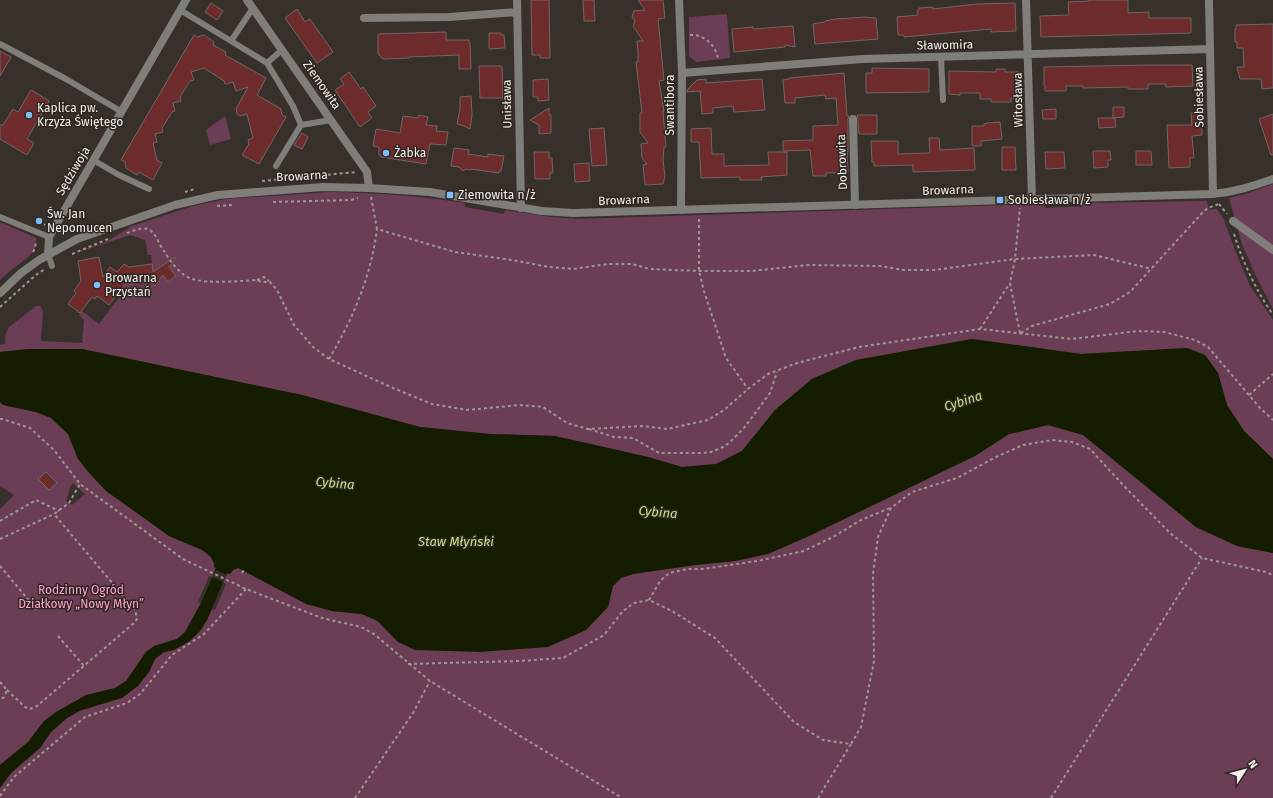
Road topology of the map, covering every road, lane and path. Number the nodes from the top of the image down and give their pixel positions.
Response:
1 (186, 0) edge
2 (246, 0) edge
3 (517, 0) edge
4 (680, 0) edge
5 (1026, 0) edge
6 (1209, 0) edge
7 (253, 8) junction
8 (180, 10) junction
9 (517, 12) junction
10 (364, 18) dead end
11 (689, 36) dead end
12 (231, 41) junction
13 (0, 44) edge
14 (1210, 49) junction
15 (282, 50) junction
16 (1029, 54) junction
17 (941, 57) junction
18 (718, 60) dead end
19 (267, 63) junction
20 (682, 74) junction
21 (943, 100) dead end
22 (122, 112) junction
23 (853, 119) dead end
24 (331, 120) junction
25 (301, 125) junction
26 (93, 160) junction
27 (276, 166) dead end
28 (1273, 179) edge
29 (149, 189) dead end
30 (369, 191) junction
31 (1213, 194) junction
32 (1032, 199) junction
33 (1021, 200) junction
34 (268, 202) dead end
35 (237, 204) dead end
36 (1219, 204) junction
37 (855, 205) junction
38 (215, 206) dead end
39 (521, 208) junction
40 (681, 210) junction
41 (699, 210) junction
42 (0, 217) edge
43 (39, 221) dead end
44 (1233, 221) junction
45 (149, 225) dead end
46 (47, 226) dead end
47 (142, 229) junction
48 (377, 229) junction
49 (124, 234) dead end
50 (49, 237) junction
51 (111, 238) dead end
52 (1273, 250) edge
53 (48, 254) junction
54 (70, 255) dead end
55 (1015, 259) junction
56 (52, 265) joint
57 (1152, 269) junction
58 (699, 271) junction
59 (257, 280) junction
60 (270, 282) junction
61 (1010, 283) junction
62 (0, 293) edge
63 (0, 307) edge
64 (1273, 314) edge
65 (980, 329) junction
66 (1020, 333) junction
67 (328, 359) junction
68 (777, 371) junction
69 (1273, 374) edge
70 (748, 389) junction
71 (1249, 396) junction
72 (0, 419) edge
73 (1273, 420) edge
74 (588, 429) junction
75 (80, 484) junction
76 (891, 508) junction
77 (59, 511) junction
78 (54, 514) junction
79 (0, 521) edge
80 (0, 538) edge
81 (1202, 558) junction
82 (0, 566) edge
83 (1273, 575) edge
84 (246, 589) junction
85 (648, 600) junction
86 (36, 610) dead end
87 (58, 636) dead end
88 (408, 664) junction
89 (84, 666) junction
90 (430, 681) junction
91 (0, 682) edge
92 (8, 690) junction
93 (0, 700) edge
94 (851, 744) junction
95 (0, 796) edge
96 (355, 798) edge
97 (622, 798) edge
98 (818, 798) edge
99 (1051, 798) edge

1 - 8 street, Sędziwoja
2 - 7 street, Ziemowita
3 - 9 street, Unisława
4 - 20 street, Swantibora
5 - 16 street, Witosława
6 - 14 street, Sobiesława
7 - 12 lane
7 - 15 street, Ziemowita
8 - 12 lane
8 - 22 street, Sędziwoja
9 - 10 street
9 - 39 street, Unisława
11 - 18 path
12 - 19 lane
13 - 22 lane
14 - 16 street, Sławomira
14 - 31 street, Sobiesława
15 - 19 lane
15 - 24 street, Ziemowita
16 - 17 street, Sławomira
16 - 32 street, Witosława
17 - 20 street, Sławomira
17 - 21 lane
19 - 25 lane
20 - 40 street, Swantibora
22 - 26 street, Sędziwoja
23 - 37 street, Dobrowita
24 - 25 lane
24 - 30 street, Ziemowita
25 - 27 lane
26 - 29 lane
26 - 50 street, Sędziwoja
28 - 31 street, Browarna
30 - 34 path
30 - 39 street, Browarna
30 - 48 path
30 - 53 street, Browarna
31 - 32 street, Browarna
31 - 36 path
32 - 33 street, Browarna
33 - 37 street, Browarna
33 - 55 path
35 - 38 path
36 - 44 path
36 - 57 path
37 - 41 street, Browarna
39 - 40 street, Browarna
40 - 41 street, Browarna
41 - 58 path
42 - 50 lane
43 - 46 path
44 - 52 street
44 - 64 path
45 - 47 path
47 - 49 path
47 - 59 path
48 - 58 path
48 - 67 path
50 - 53 street, Sędziwoja
51 - 54 path
53 - 56 lane
53 - 62 street, Browarna
55 - 57 path
55 - 58 path
55 - 61 path
56 - 63 path
57 - 66 path
58 - 70 path
59 - 60 path
59 - 60 path
60 - 67 path
61 - 65 path
61 - 66 path
65 - 66 path
65 - 68 path
66 - 71 path
67 - 74 path
68 - 70 path
68 - 74 path
69 - 71 path
70 - 74 path
71 - 73 path
72 - 75 path
75 - 77 path
75 - 84 path
76 - 81 path
76 - 85 path
76 - 94 path
77 - 78 path
77 - 79 path
78 - 80 path
78 - 89 path
81 - 83 path
81 - 99 path
82 - 86 path
84 - 88 path
84 - 95 path
85 - 88 path
85 - 94 path
87 - 89 path
88 - 90 path
89 - 92 path
90 - 96 path
90 - 97 path
91 - 92 path
92 - 93 path
94 - 98 path

